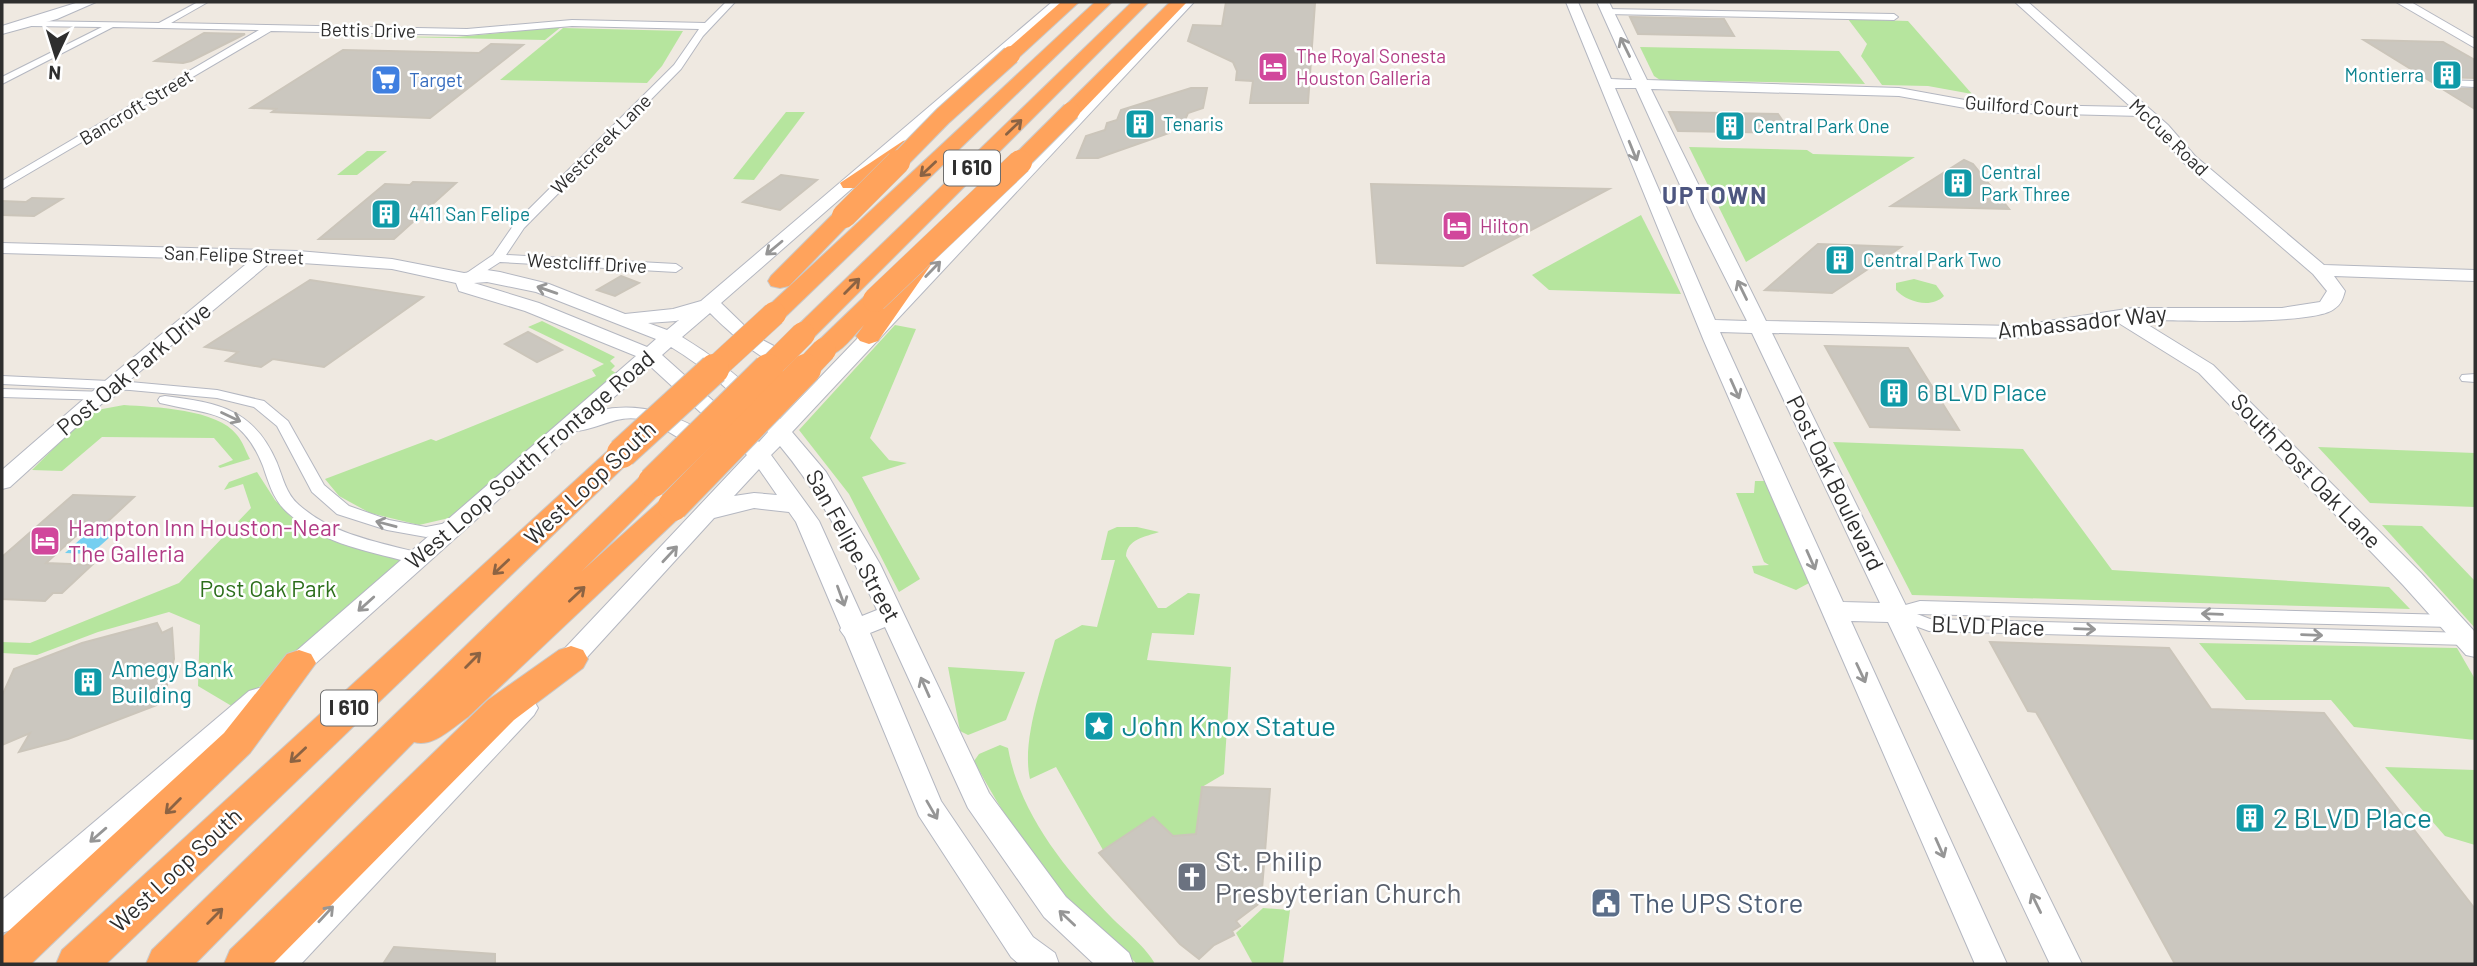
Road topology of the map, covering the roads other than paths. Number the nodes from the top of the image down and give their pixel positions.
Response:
1 (90, 2) edge
2 (204, 2) edge
3 (731, 2) edge
4 (1059, 2) edge
5 (1071, 2) edge
6 (1141, 2) edge
7 (1179, 2) edge
8 (1188, 2) edge
9 (1572, 2) edge
10 (2021, 2) edge
11 (2402, 2) edge
12 (1103, 3) edge
13 (1605, 6) edge
14 (1894, 17) dead end
15 (30, 23) junction
16 (113, 24) junction
17 (160, 26) junction
18 (706, 26) junction
19 (270, 28) junction
20 (2, 30) edge
21 (2475, 44) edge
22 (2, 81) edge
23 (2439, 83) dead end
24 (2475, 84) edge
25 (1606, 85) junction
26 (1644, 86) junction
27 (2141, 109) junction
28 (851, 183) junction
29 (1669, 185) junction
30 (2, 186) edge
31 (2, 248) edge
32 (215, 254) junction
33 (267, 256) junction
34 (498, 258) junction
35 (341, 259) junction
36 (676, 268) dead end
37 (2319, 270) junction
38 (2475, 275) edge
39 (464, 279) junction
40 (236, 282) junction
41 (710, 303) junction
42 (767, 307) junction
43 (2120, 316) junction
44 (618, 318) junction
45 (1708, 326) junction
46 (1760, 327) junction
47 (869, 337) junction
48 (670, 338) junction
49 (823, 350) junction
50 (650, 355) junction
51 (2, 380) edge
52 (106, 390) junction
53 (2, 393) edge
54 (563, 430) junction
55 (782, 432) junction
56 (297, 449) junction
57 (760, 455) junction
58 (268, 459) junction
59 (2, 482) edge
60 (797, 508) junction
61 (709, 512) junction
62 (452, 527) junction
63 (417, 558) junction
64 (1833, 611) junction
65 (1897, 613) junction
66 (892, 614) junction
67 (853, 630) junction
68 (2465, 636) edge
69 (570, 659) junction
70 (299, 663) junction
71 (2, 919) edge
72 (2, 964) edge
73 (76, 964) edge
74 (167, 964) edge
75 (245, 964) edge
76 (280, 964) edge
77 (1043, 964) edge
78 (1117, 964) edge
79 (1991, 964) edge
80 (2066, 964) edge

1 - 15 main road
2 - 17 street
3 - 18 street, Westcreek Lane
4 - 28 main road, West Loop South Frontage Road
5 - 42 highway, bridge
6 - 47 highway
49 -> 6 highway, I 610
7 - 49 highway, bridge
47 -> 8 main road
9 - 25 main road, Post Oak Boulevard
10 - 27 main road, McCue Road
11 - 21 main road
12 - 28 highway
12 -> 42 highway, West Loop South / I 610
13 - 14 street
26 -> 13 main road, Post Oak Boulevard
15 - 16 street, Bettis Drive
15 - 20 main road
16 - 17 street, Bettis Drive
16 - 22 street
17 - 19 street, Bettis Drive
18 - 19 street, Bettis Drive
18 - 34 street, Westcreek Lane
19 - 30 street, Bancroft Street
23 - 24 street
25 - 26 main road, Guilford Court
25 -> 29 main road, Post Oak Boulevard
26 - 27 main road, Guilford Court
26 - 29 main road, Post Oak Boulevard
27 - 37 main road, McCue Road
28 -> 41 main road, West Loop South Frontage Road
29 - 45 main road, Post Oak Boulevard
46 -> 29 main road, Post Oak Boulevard
31 - 32 main road, San Felipe Street
32 - 33 main road, San Felipe Street
32 - 40 main road
33 - 35 main road, San Felipe Street
33 - 40 main road, Post Oak Park Drive
34 - 36 street, Westcliff Drive
34 - 39 street, Westcreek Lane
35 - 39 main road, San Felipe Street
35 - 40 main road
37 - 38 main road
37 - 43 main road, Ambassador Way
44 -> 39 main road, San Felipe Street
39 - 50 main road, San Felipe Street
40 - 52 main road, Post Oak Park Drive
41 - 44 main road
41 - 48 main road, West Loop South Frontage Road
41 - 49 main road
42 -> 73 highway, West Loop South / I 610, bridge
43 - 46 main road, Ambassador Way
43 - 68 main road, South Post Oak Lane
44 - 48 main road, San Felipe Street
45 - 46 main road, Ambassador Way
45 -> 64 main road, Post Oak Boulevard
46 - 65 main road, Post Oak Boulevard
47 - 49 main road
48 - 50 main road, West Loop South Frontage Road
48 - 55 main road, San Felipe Street
49 - 55 main road
74 -> 49 highway, bridge
50 - 54 main road, West Loop South Frontage Road
50 - 57 main road, San Felipe Street
51 - 52 street
52 - 53 street
52 - 56 street
52 -> 58 street
52 - 59 main road, Post Oak Park Drive
54 - 61 main road
54 - 62 main road, West Loop South Frontage Road
55 - 57 main road
55 - 66 main road, San Felipe Street
56 - 58 street
62 -> 56 street
57 - 60 main road, San Felipe Street
57 - 61 main road
58 - 63 street
60 - 61 main road
60 -> 67 main road, San Felipe Street
69 -> 61 main road
62 - 63 main road, West Loop South Frontage Road
63 -> 70 main road, West Loop South Frontage Road
64 - 65 main road
64 -> 79 main road, Post Oak Boulevard
68 -> 65 street, BLVD Place
65 -> 68 street, BLVD Place
80 -> 65 main road, Post Oak Boulevard
66 - 67 main road
78 -> 66 main road, San Felipe Street
67 -> 77 main road, San Felipe Street
69 - 75 highway
76 -> 69 main road
70 -> 71 main road, West Loop South Frontage Road
70 -> 72 highway

